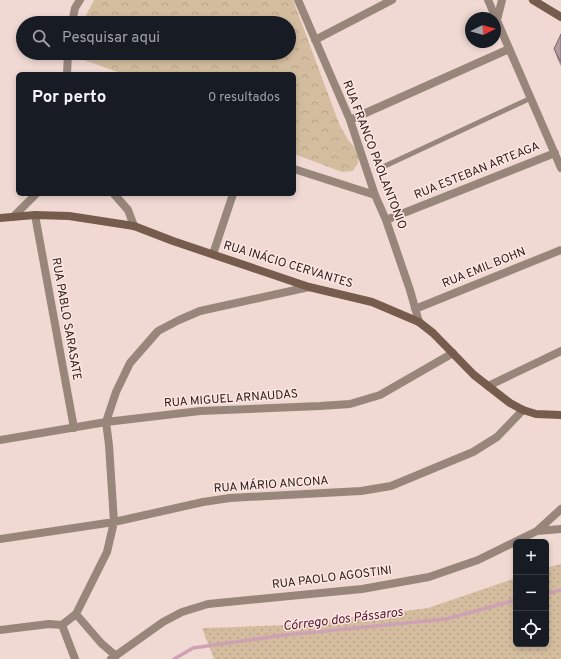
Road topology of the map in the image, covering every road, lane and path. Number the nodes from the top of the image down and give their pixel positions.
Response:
1 (80, 0) edge
2 (298, 0) edge
3 (392, 0) edge
4 (488, 0) edge
5 (502, 0) edge
6 (533, 0) edge
7 (493, 12) edge
8 (499, 12) edge
9 (74, 16) edge
10 (561, 17) edge
11 (501, 30) edge
12 (316, 40) junction
13 (509, 49) junction
14 (68, 60) edge
15 (67, 72) edge
16 (531, 98) junction
17 (350, 120) junction
18 (555, 153) junction
19 (385, 166) dead end
20 (561, 168) edge
21 (296, 170) edge
22 (375, 195) junction
23 (34, 196) edge
24 (116, 196) edge
25 (233, 196) edge
26 (35, 215) junction
27 (14, 216) junction
28 (0, 218) edge
29 (386, 220) junction
30 (134, 226) junction
31 (561, 250) edge
32 (213, 254) junction
33 (309, 287) junction
34 (415, 309) junction
35 (419, 322) junction
36 (561, 351) edge
37 (453, 353) junction
38 (488, 386) junction
39 (523, 410) junction
40 (561, 415) edge
41 (106, 422) junction
42 (74, 428) junction
43 (0, 440) edge
44 (561, 509) edge
45 (114, 522) junction
46 (561, 529) edge
47 (537, 531) junction
48 (0, 539) edge
49 (76, 614) junction
50 (62, 625) junction
51 (0, 630) edge
52 (114, 657) edge
53 (75, 659) edge

1 - 9 street
2 - 12 street, RUA FRANCO PAOLANTONIO
3 - 12 street
4 - 7 street
5 - 8 street
6 - 10 main road
11 - 13 street
12 - 17 street, RUA FRANCO PAOLANTONIO
13 - 16 street
13 - 17 street
14 - 15 street
16 - 18 street
16 - 19 lane
17 - 22 street, RUA FRANCO PAOLANTONIO
18 - 20 street
18 - 29 street, RUA ESTEBAN ARTEAGA
21 - 22 street
22 - 29 street, RUA FRANCO PAOLANTONIO
23 - 27 street
24 - 30 street
25 - 32 street
26 - 27 main road, RUA INÁCIO CERVANTES
26 - 30 main road, RUA INÁCIO CERVANTES
26 - 42 street, RUA PABLO SARASATE
27 - 28 main road, RUA INÁCIO CERVANTES
29 - 34 street, RUA FRANCO PAOLANTONIO
30 - 32 main road, RUA INÁCIO CERVANTES
31 - 34 street, RUA EMIL BOHN
32 - 33 main road, RUA INÁCIO CERVANTES
33 - 35 main road, RUA INÁCIO CERVANTES
33 - 41 street
34 - 35 street, RUA FRANCO PAOLANTONIO
35 - 37 main road, RUA INÁCIO CERVANTES
36 - 38 street
37 - 38 main road, RUA INÁCIO CERVANTES
37 - 41 street, RUA MIGUEL ARNAUDAS
38 - 39 main road, RUA INÁCIO CERVANTES
39 - 40 main road, RUA INÁCIO CERVANTES
39 - 45 street, RUA MÁRIO ANCONA
41 - 42 street, RUA MIGUEL ARNAUDAS
41 - 45 street
42 - 43 street, RUA MIGUEL ARNAUDAS
44 - 47 street
45 - 48 street, RUA MÁRIO ANCONA
45 - 49 street
46 - 47 street, RUA PAOLO AGOSTINI
47 - 52 street, RUA PAOLO AGOSTINI
49 - 50 street
49 - 52 street
50 - 51 street
50 - 53 street

